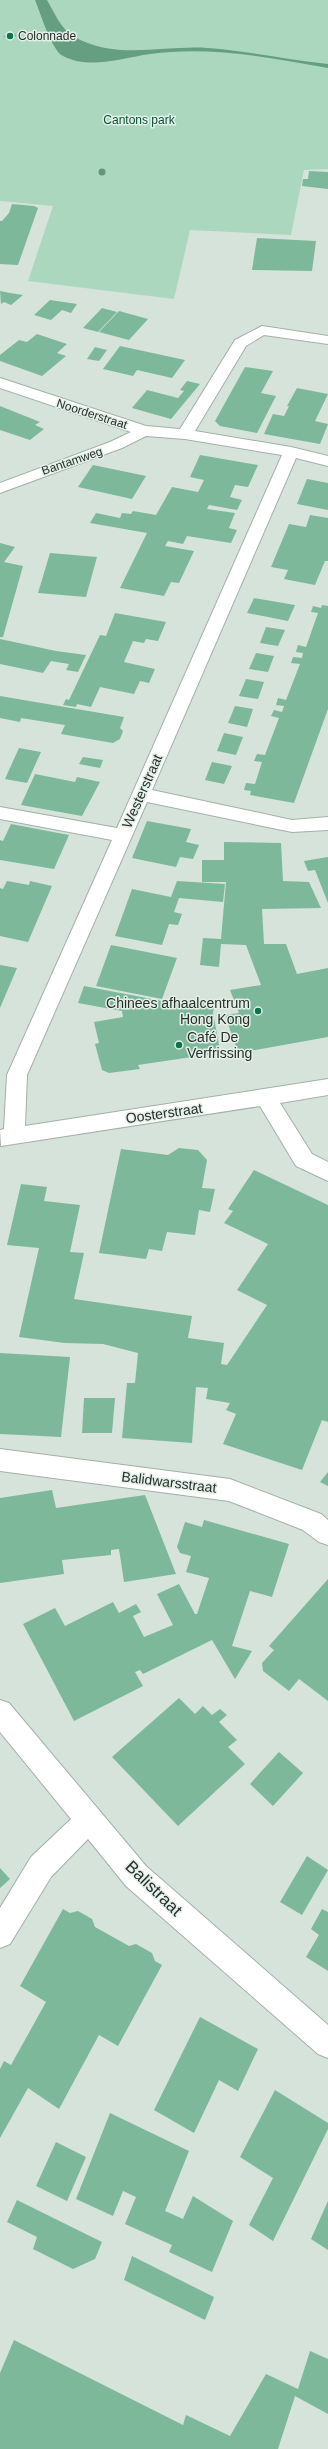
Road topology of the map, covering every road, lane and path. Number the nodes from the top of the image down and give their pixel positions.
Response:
1 (328, 340) edge
2 (0, 383) edge
3 (144, 431) junction
4 (185, 434) junction
5 (291, 452) junction
6 (328, 461) edge
7 (0, 488) edge
8 (140, 794) junction
9 (0, 812) edge
10 (328, 823) edge
11 (122, 835) junction
12 (328, 1087) edge
13 (266, 1098) junction
14 (7, 1136) edge
15 (328, 1172) edge
16 (0, 1460) edge
17 (328, 1534) edge
18 (0, 1712) edge
19 (90, 1819) junction
20 (0, 1934) edge
21 (328, 2044) edge

1 - 4 street
2 - 3 street, Noorderstraat
3 - 4 street, Noorderstraat
3 - 7 street, Bantamweg
4 - 5 street, Noorderstraat
5 - 6 street, Noorderstraat
5 - 8 street, Westerstraat
8 - 10 street
8 - 11 street, Westerstraat
9 - 11 street
11 - 14 street, Westerstraat
12 - 13 street, Oosterstraat
13 - 14 street, Oosterstraat
13 - 15 street
16 - 17 street, Balidwarsstraat
18 - 19 street, Balistraat
19 - 20 street
19 - 21 street, Balistraat

